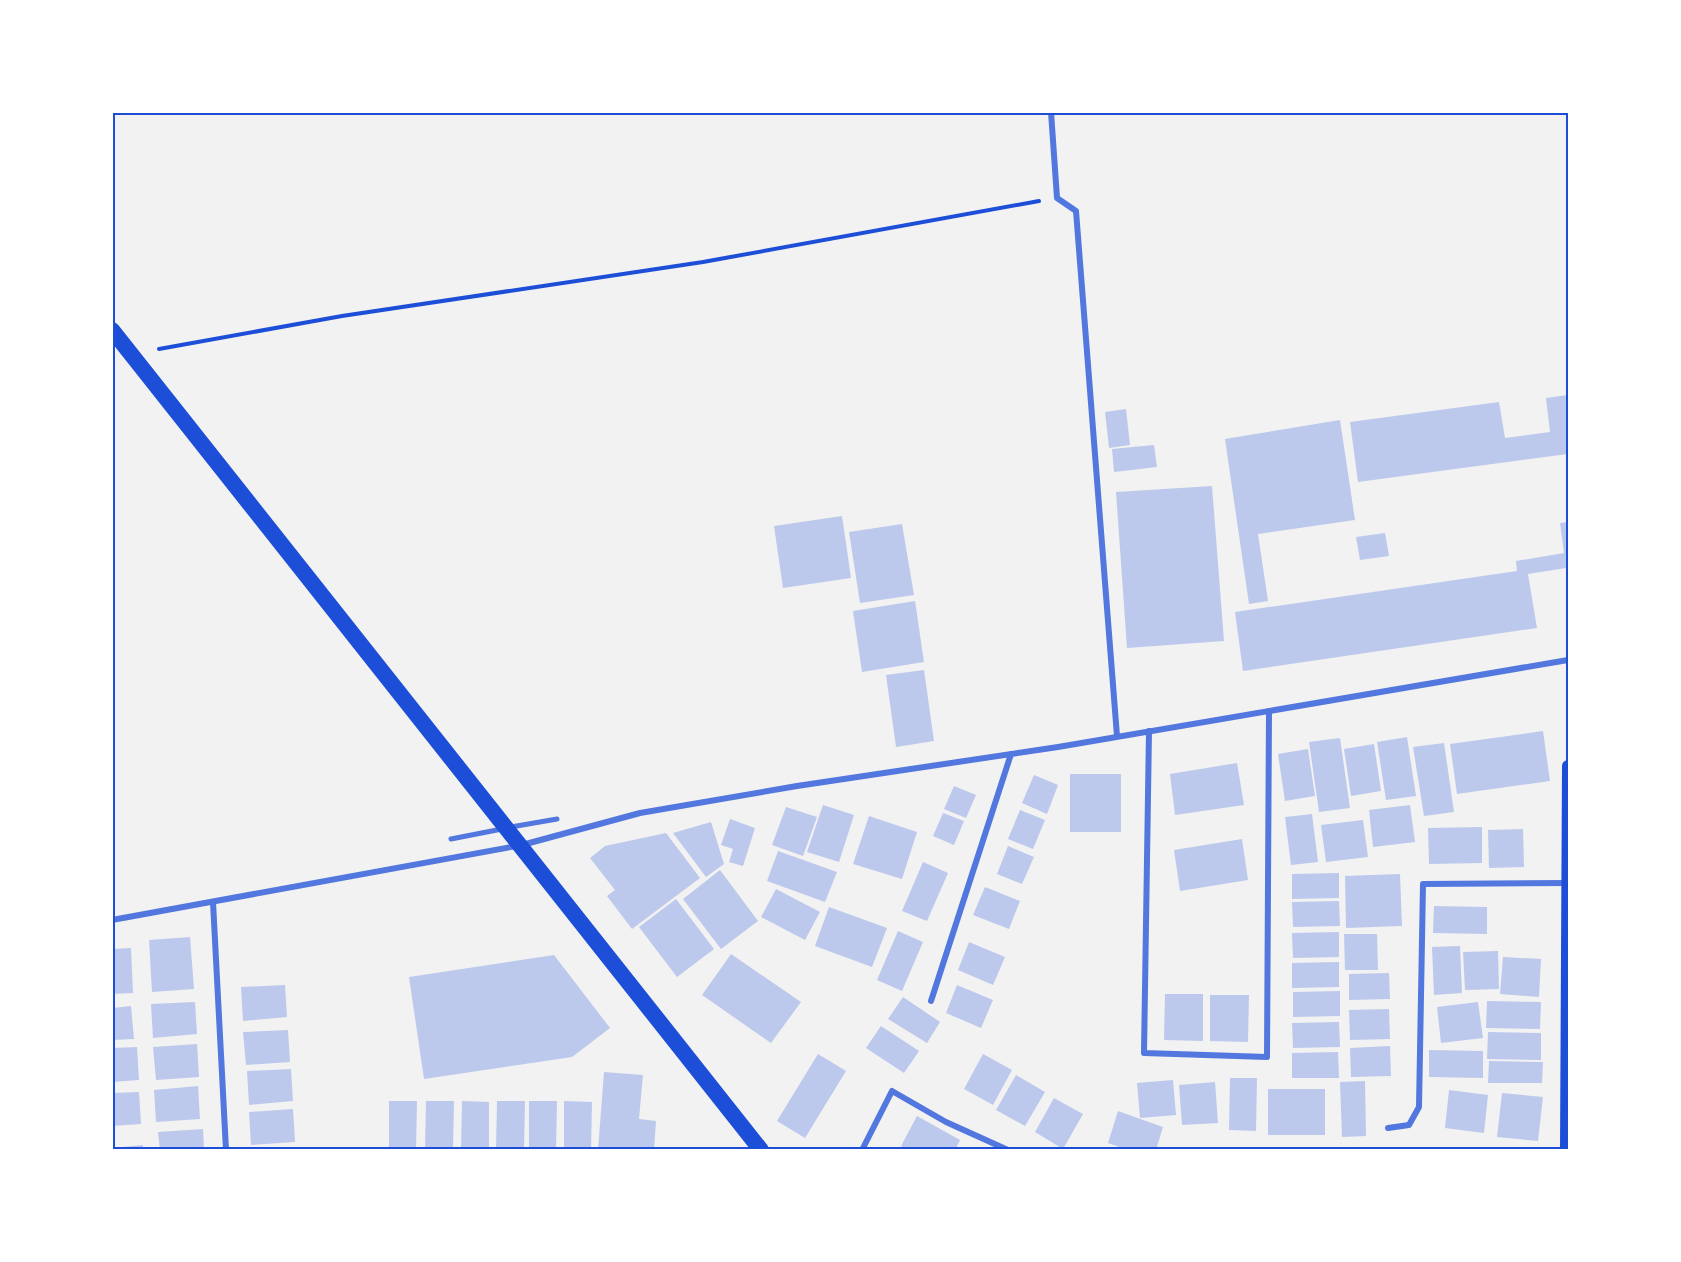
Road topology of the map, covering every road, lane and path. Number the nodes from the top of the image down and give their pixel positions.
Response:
1 (1052, 112) edge
2 (1057, 198) junction
3 (112, 330) edge
4 (131, 353) junction
5 (1569, 660) edge
6 (1269, 711) junction
7 (1149, 731) junction
8 (1117, 736) junction
9 (1011, 754) junction
10 (1569, 766) edge
11 (557, 819) dead end
12 (451, 839) dead end
13 (522, 845) junction
14 (1568, 883) edge
15 (213, 902) junction
16 (112, 920) edge
17 (931, 1001) dead end
18 (1388, 1128) dead end
19 (226, 1149) edge
20 (761, 1149) edge
21 (862, 1149) edge
22 (1008, 1149) edge
23 (1566, 1149) edge

1 - 2 street
2 - 4 path
2 - 8 street
3 - 4 highway
4 - 13 highway
5 - 6 street
6 - 7 street
6 - 7 street
7 - 8 street
8 - 9 street
9 - 13 street
9 - 17 street
10 - 14 main road
11 - 12 street
13 - 15 street
13 - 20 highway
14 - 18 street
14 - 23 main road
15 - 16 street
15 - 19 street
21 - 22 street

